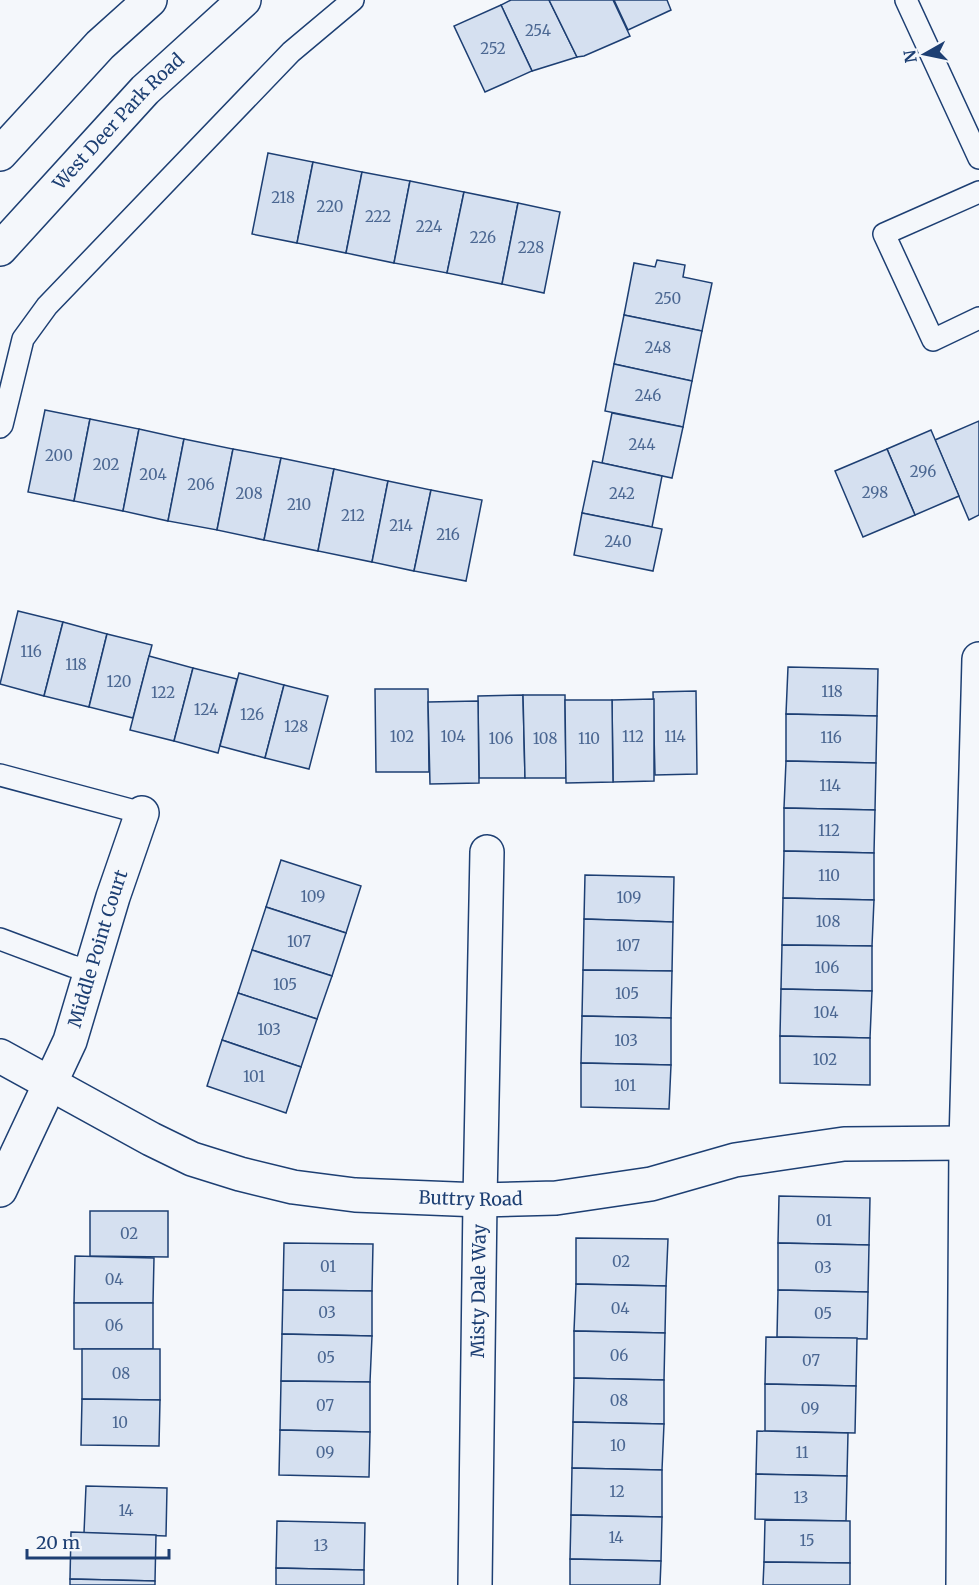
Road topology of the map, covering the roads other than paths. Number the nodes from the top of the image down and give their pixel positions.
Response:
1 (150, 0) edge
2 (244, 0) edge
3 (353, 0) edge
4 (906, 0) edge
5 (0, 154) edge
6 (979, 158) edge
7 (979, 192) edge
8 (0, 249) edge
9 (979, 318) edge
10 (0, 427) edge
11 (978, 659) edge
12 (0, 775) edge
13 (142, 813) joint
14 (487, 852) dead end
15 (0, 939) edge
16 (91, 971) junction
17 (0, 1056) edge
18 (49, 1083) junction
19 (966, 1143) junction
20 (0, 1190) edge
21 (480, 1200) junction
22 (475, 1585) edge
23 (963, 1585) edge

1 - 5 street
2 - 8 street, West Deer Park Road
3 - 10 lane
4 - 6 lane
7 - 9 lane
11 - 19 street
12 - 13 lane
13 - 16 street, Middle Point Court
14 - 21 street, Misty Dale Way
15 - 16 lane
16 - 18 street, Middle Point Court
17 - 18 street, Buttry Road
18 - 20 street, Middle Point Court
18 - 21 street, Buttry Road
19 - 21 street, Buttry Road
19 - 23 street
21 - 22 street, Misty Dale Way

